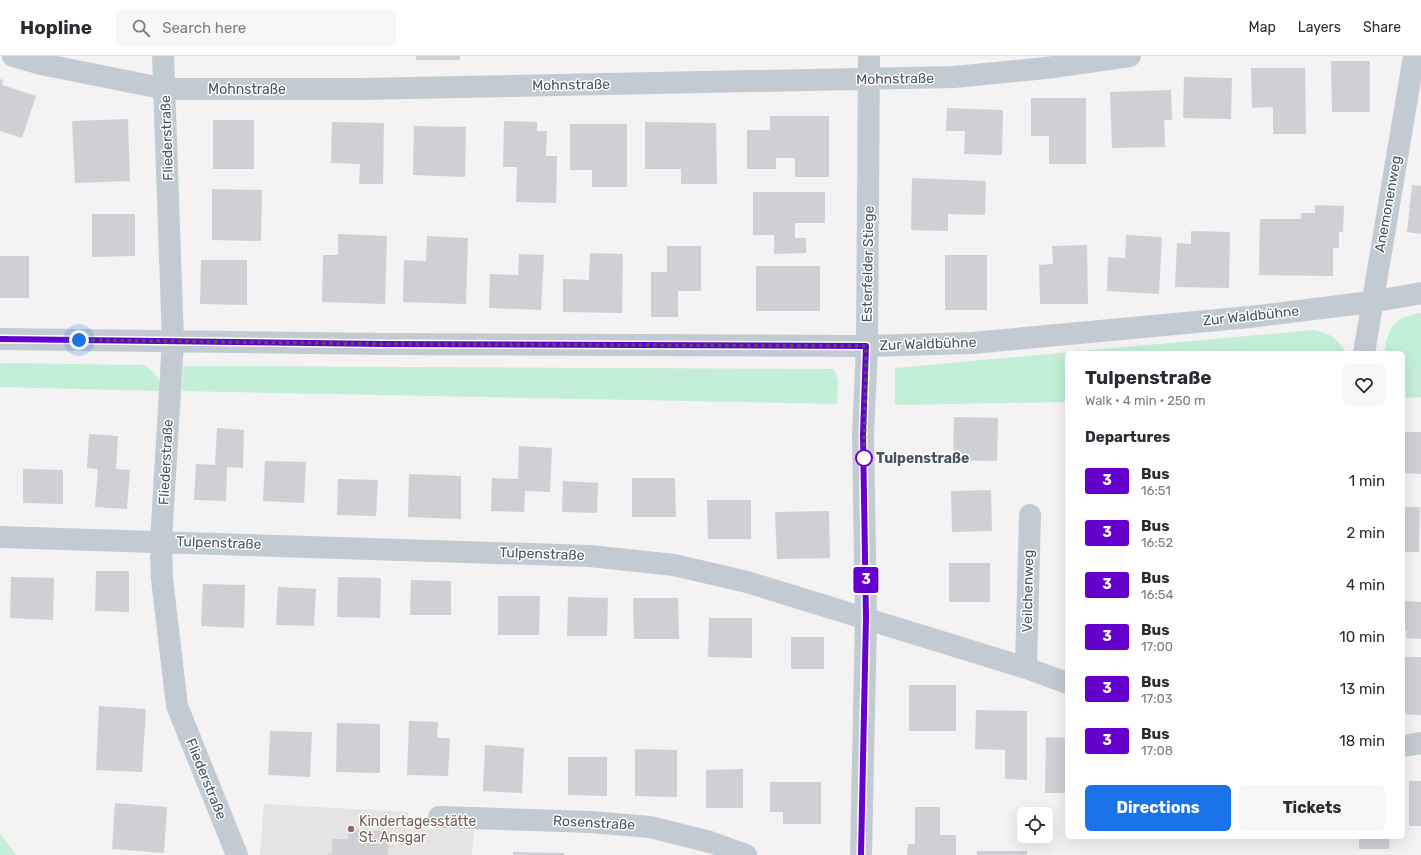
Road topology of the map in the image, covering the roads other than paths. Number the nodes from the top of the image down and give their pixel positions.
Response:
1 (13, 56) edge
2 (163, 56) edge
3 (870, 56) edge
4 (1130, 56) edge
5 (1414, 56) edge
6 (870, 79) junction
7 (166, 89) junction
8 (1421, 293) edge
9 (1371, 302) junction
10 (0, 339) edge
11 (173, 341) junction
12 (866, 346) junction
13 (1364, 351) edge
14 (1030, 515) dead end
15 (0, 537) edge
16 (161, 541) junction
17 (866, 618) junction
18 (1026, 668) junction
19 (1065, 682) edge
20 (1421, 743) edge
21 (1405, 746) edge
22 (439, 817) dead end
23 (237, 855) edge
24 (746, 855) edge
25 (861, 855) edge

1 - 7 street, Mohnstraße
2 - 7 street, Fliederstraße
3 - 6 street, Esterfelder Stiege
4 - 6 street, Mohnstraße
5 - 9 street, Anemonenweg
6 - 7 street, Mohnstraße
6 - 12 street, Esterfelder Stiege
7 - 11 street, Fliederstraße
8 - 9 street, Zur Waldbühne
9 - 12 street, Zur Waldbühne
9 - 13 street, Anemonenweg
10 - 11 street, Zur Waldbühne
11 - 12 street, Zur Waldbühne
11 - 16 street, Fliederstraße
12 - 17 street, Esterfelder Stiege
14 - 18 street, Veilchenweg
15 - 16 street, Tulpenstraße
16 - 17 street, Tulpenstraße
16 - 23 street, Fliederstraße
17 - 18 street, Tulpenstraße
17 - 25 street, Esterfelder Stiege
18 - 19 street, Tulpenstraße
20 - 21 street
22 - 24 street, Rosenstraße

